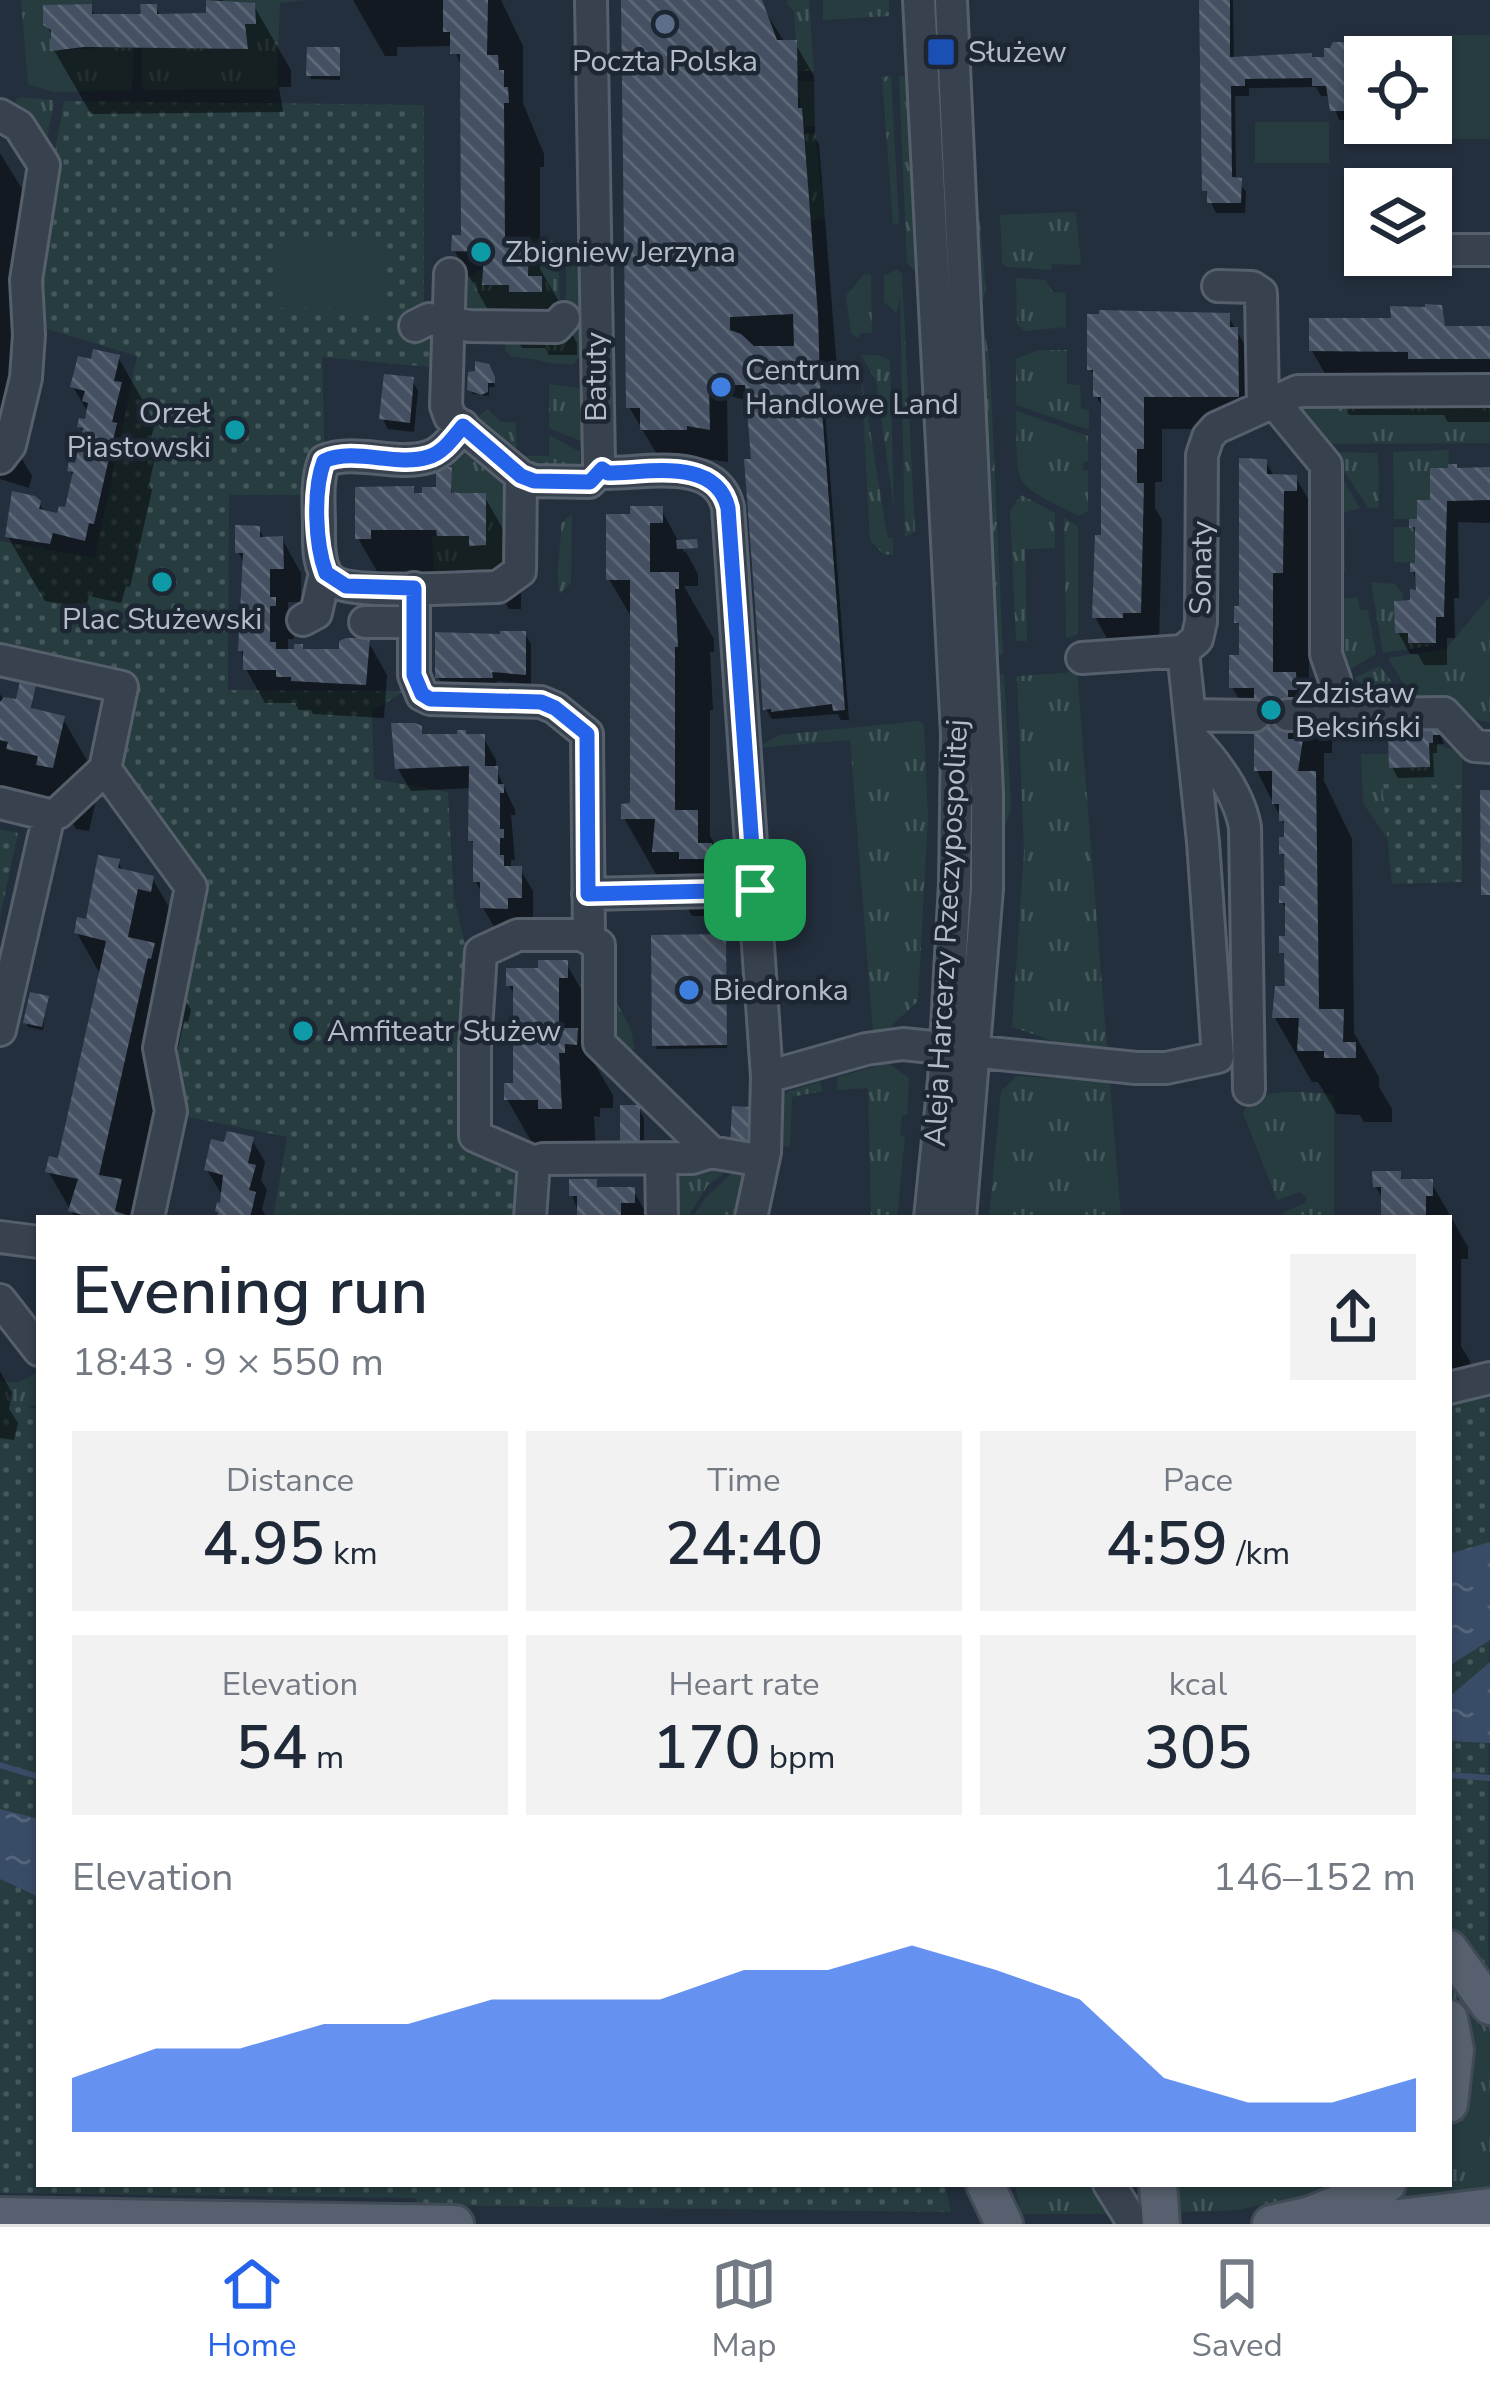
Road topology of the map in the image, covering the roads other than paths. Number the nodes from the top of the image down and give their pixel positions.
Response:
1 (591, 0) edge
2 (919, 0) edge
3 (951, 0) edge
4 (0, 116) edge
5 (1452, 250) edge
6 (1490, 250) edge
7 (450, 274) dead end
8 (1218, 286) dead end
9 (563, 318) dead end
10 (449, 322) junction
11 (415, 326) dead end
12 (1490, 391) edge
13 (1269, 405) junction
14 (463, 426) junction
15 (0, 458) edge
16 (602, 469) junction
17 (521, 476) junction
18 (326, 573) junction
19 (414, 588) junction
20 (303, 620) dead end
21 (365, 622) dead end
22 (414, 622) junction
23 (1183, 651) junction
24 (1082, 658) dead end
25 (0, 660) edge
26 (1288, 715) dead end
27 (1335, 715) junction
28 (1254, 716) dead end
29 (1191, 727) junction
30 (1490, 747) edge
31 (105, 769) junction
32 (0, 803) edge
33 (49, 814) junction
34 (755, 890) junction
35 (588, 894) junction
36 (594, 941) junction
37 (0, 1030) edge
38 (960, 1049) junction
39 (767, 1077) junction
40 (1249, 1089) dead end
41 (711, 1152) junction
42 (661, 1159) junction
43 (764, 1161) junction
44 (534, 1162) junction
45 (149, 1215) edge
46 (530, 1215) edge
47 (662, 1215) edge
48 (752, 1215) edge
49 (931, 1215) edge
50 (960, 1215) edge
51 (0, 1237) edge
52 (36, 1242) edge
53 (0, 1300) edge
54 (36, 1346) edge
55 (1490, 1378) edge
56 (1452, 1387) edge
57 (1452, 1953) edge
58 (1490, 2006) edge
59 (1452, 2034) edge
60 (1452, 2077) edge
61 (986, 2187) edge
62 (1001, 2187) edge
63 (1111, 2187) edge
64 (1159, 2187) edge
65 (1380, 2187) edge
66 (1490, 2207) edge
67 (0, 2216) edge
68 (427, 2223) edge
69 (455, 2224) edge
70 (1005, 2224) edge
71 (1134, 2224) edge
72 (1162, 2224) edge
73 (1271, 2224) edge
74 (1346, 2224) edge

1 - 16 street, Batuty
2 - 38 street, Aleja Harcerzy Rzeczypospolitej
3 - 38 street, Aleja Harcerzy Rzeczypospolitej
4 - 15 street
5 - 6 street
7 - 10 street
8 - 13 street
9 - 10 street
10 - 11 street
10 - 14 street
12 - 13 street, Sonaty
13 - 23 street, Sonaty
13 - 27 street
14 - 17 street
14 - 18 street
16 - 17 street
16 - 34 street
17 - 19 street
18 - 19 street
18 - 20 street
19 - 22 street
21 - 22 street
22 - 35 street
23 - 24 street
23 - 29 street, Sonaty
25 - 31 street
26 - 27 street
27 - 30 street
28 - 29 street
29 - 38 street, Sonaty
29 - 40 street
31 - 33 street
31 - 45 street
32 - 33 street
33 - 37 street
34 - 35 street
34 - 39 street
35 - 36 street
36 - 41 street
36 - 44 street
38 - 39 street
38 - 49 street, Aleja Harcerzy Rzeczypospolitej
38 - 50 street, Aleja Harcerzy Rzeczypospolitej
39 - 43 street
41 - 42 street
41 - 43 street
42 - 44 street
42 - 47 street
43 - 48 street
44 - 46 street
51 - 52 street
53 - 54 street
55 - 56 street
57 - 58 main road
59 - 60 main road
61 - 70 main road
62 - 70 street
63 - 71 street
64 - 72 main road
65 - 73 main road
66 - 74 main road
67 - 68 main road
68 - 69 main road

